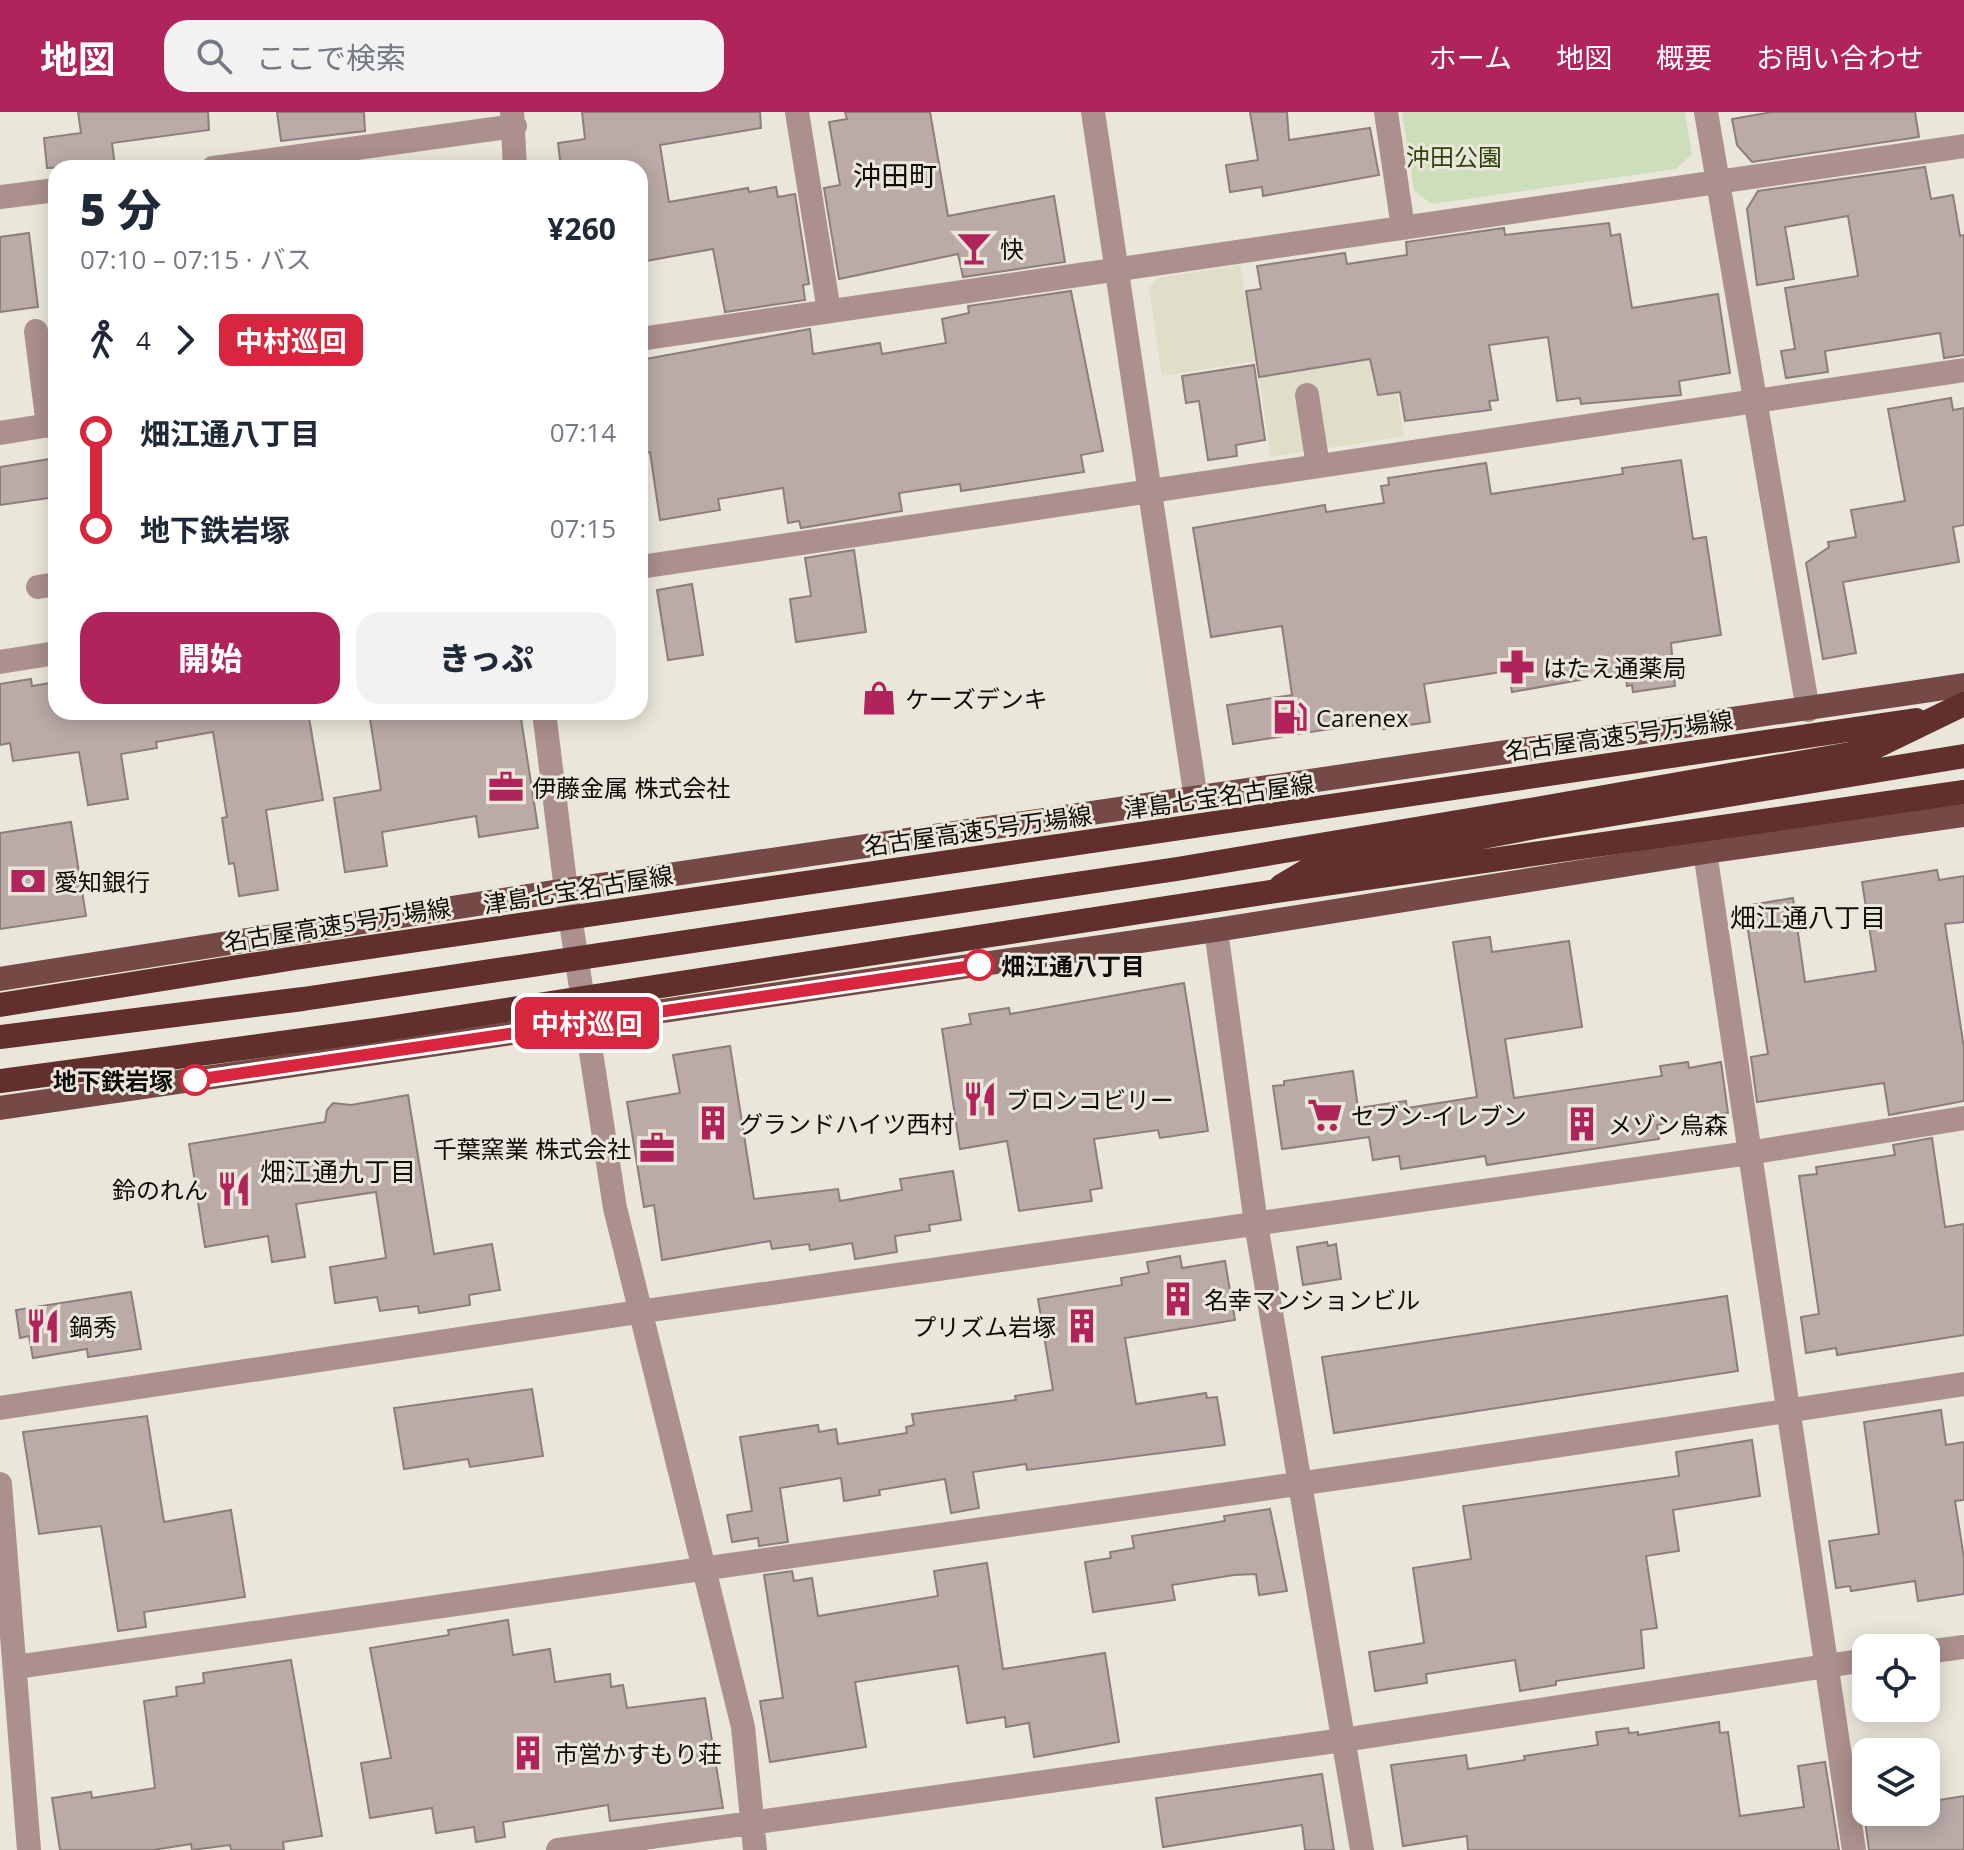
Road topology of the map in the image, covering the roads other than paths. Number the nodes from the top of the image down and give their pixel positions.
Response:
1 (797, 112) edge
2 (1093, 112) edge
3 (1386, 112) edge
4 (1706, 112) edge
5 (514, 119) edge
6 (1964, 146) edge
7 (262, 160) edge
8 (515, 160) edge
9 (1718, 182) junction
10 (48, 191) edge
11 (0, 197) edge
12 (1403, 228) junction
13 (1119, 269) junction
14 (829, 311) junction
15 (36, 331) dead end
16 (648, 338) edge
17 (1964, 370) edge
18 (1307, 395) dead end
19 (1755, 400) junction
20 (48, 402) edge
21 (48, 426) edge
22 (0, 433) edge
23 (1318, 466) junction
24 (1151, 490) junction
25 (648, 566) edge
26 (48, 654) edge
27 (0, 662) edge
28 (1964, 685) edge
29 (1964, 704) edge
30 (1808, 710) junction
31 (1964, 713) edge
32 (545, 720) edge
33 (1964, 756) edge
34 (1964, 792) edge
35 (1196, 799) junction
36 (1964, 815) edge
37 (1705, 852) junction
38 (566, 890) junction
39 (1270, 892) junction
40 (1216, 930) junction
41 (0, 979) edge
42 (0, 1005) edge
43 (586, 1024) junction
44 (0, 1037) edge
45 (0, 1081) edge
46 (0, 1108) edge
47 (1964, 1118) edge
48 (1749, 1153) junction
49 (1256, 1224) junction
50 (638, 1312) junction
51 (1964, 1384) edge
52 (0, 1408) edge
53 (1788, 1410) junction
54 (0, 1484) edge
55 (1300, 1484) junction
56 (705, 1567) junction
57 (1964, 1647) edge
58 (1940, 1650) edge
59 (1852, 1662) edge
60 (1826, 1666) junction
61 (16, 1667) junction
62 (1343, 1740) junction
63 (753, 1821) junction
64 (29, 1850) edge
65 (558, 1850) edge
66 (755, 1850) edge
67 (1362, 1850) edge
68 (1854, 1850) edge

1 - 14 street
2 - 13 street
3 - 12 street
4 - 9 street
5 - 7 street
5 - 8 street
6 - 9 street
9 - 12 street
9 - 19 street
10 - 11 street
12 - 13 street
13 - 14 street
13 - 24 street
14 - 16 street
15 - 20 street
17 - 19 street
18 - 23 street
19 - 23 street
19 - 30 street
21 - 22 street
23 - 24 street
24 - 25 street
24 - 35 street
26 - 27 street
28 - 30 main road, 津島七宝名古屋線
29 - 44 highway
30 - 35 main road, 津島七宝名古屋線
31 - 42 highway, 名古屋高速5号万場線
32 - 38 street
33 - 39 highway
34 - 39 highway
35 - 38 main road, 津島七宝名古屋線
36 - 37 main road
37 - 40 main road
37 - 48 street
38 - 41 main road, 津島七宝名古屋線
38 - 43 street
39 - 45 highway
40 - 43 main road
40 - 49 street
43 - 46 main road
43 - 50 street
47 - 48 street
48 - 49 street
48 - 53 street
49 - 50 street
49 - 55 street
50 - 52 street
50 - 56 street
51 - 53 street
53 - 55 street
53 - 60 street
54 - 61 street
55 - 56 street
55 - 62 street
56 - 61 street
56 - 63 street
57 - 58 street
59 - 60 street
60 - 62 street
60 - 68 street
61 - 64 street
62 - 63 street
62 - 67 street
63 - 65 street
63 - 66 street

